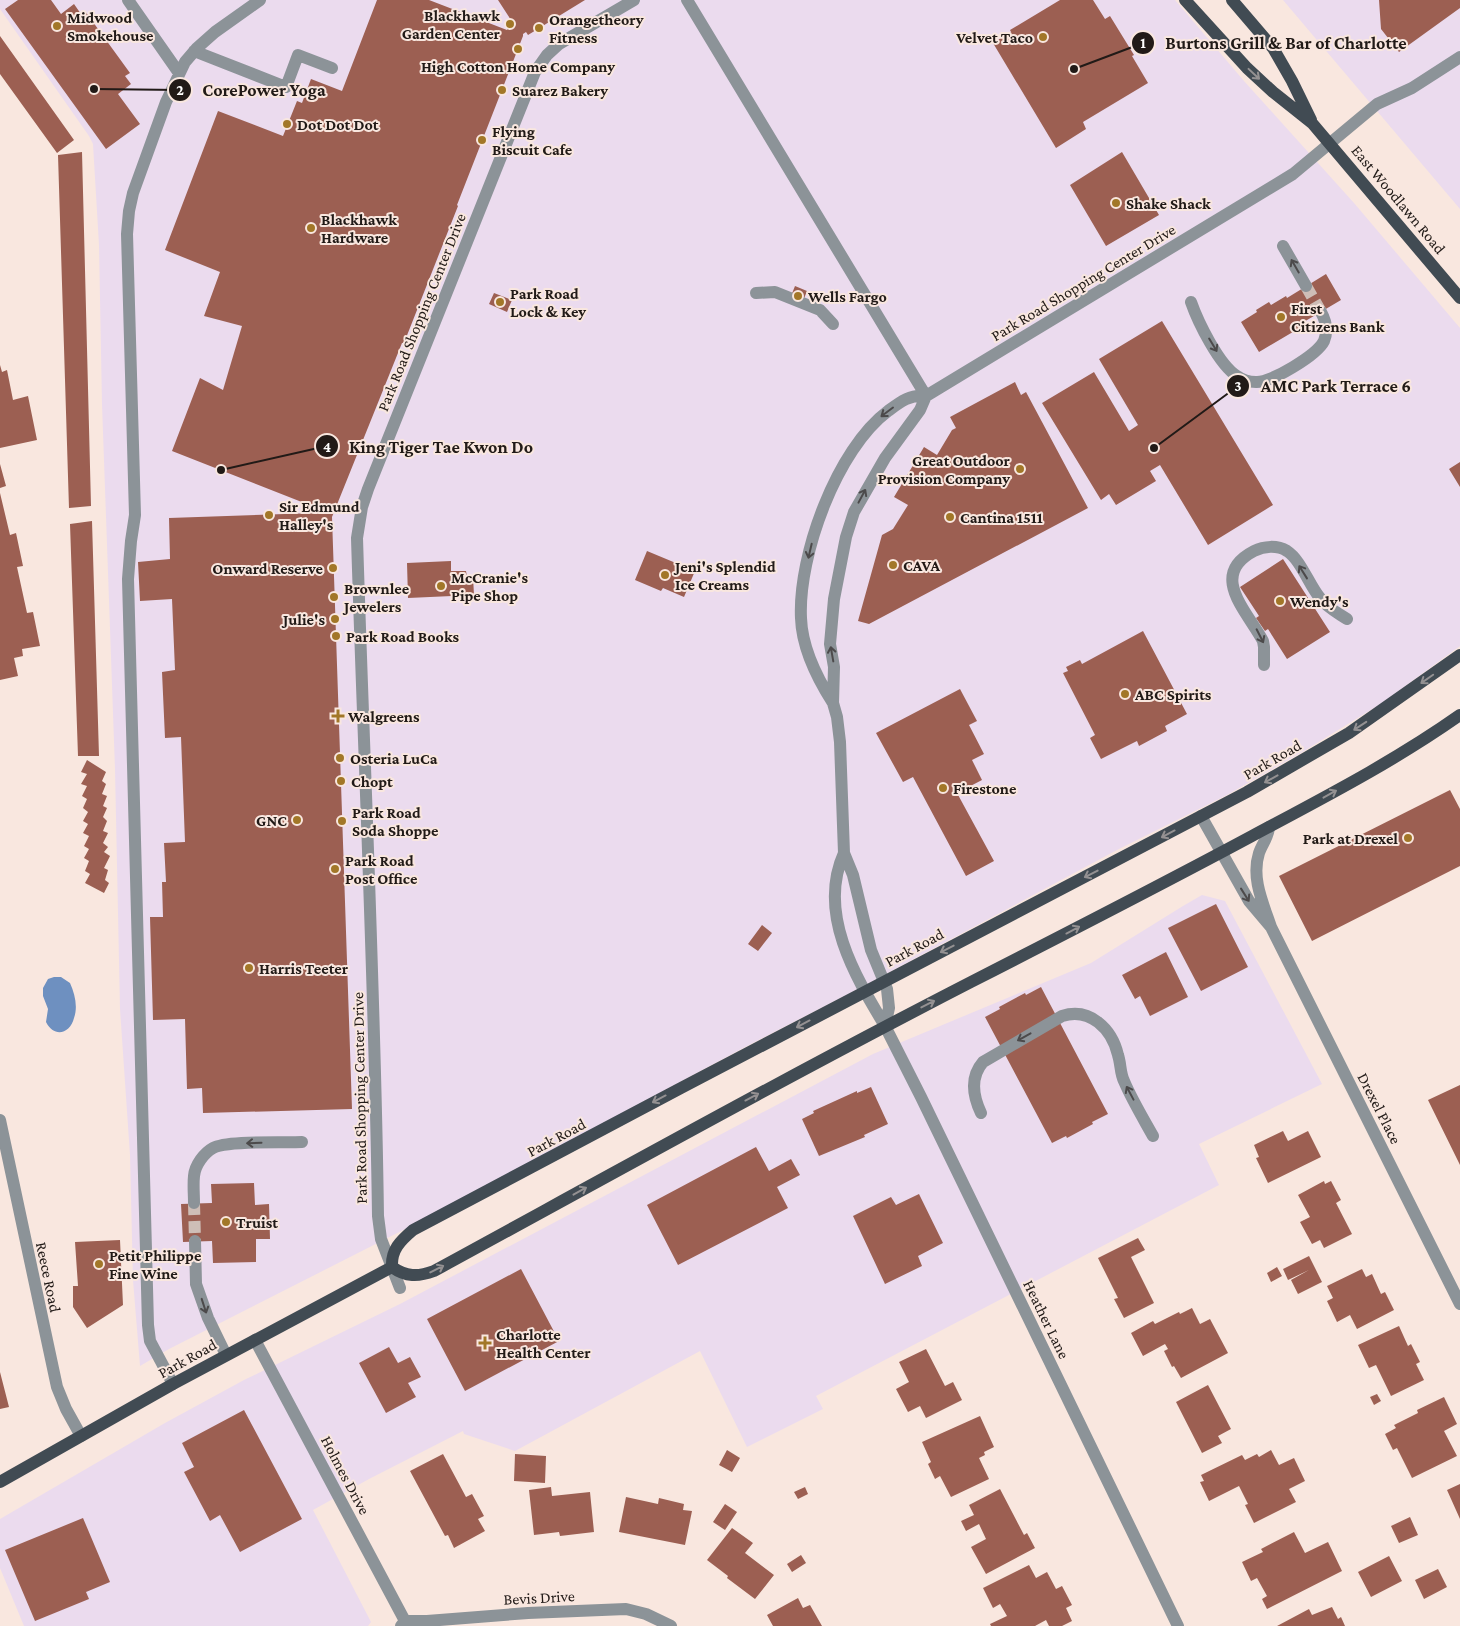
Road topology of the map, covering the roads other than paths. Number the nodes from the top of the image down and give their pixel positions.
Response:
1 (128, 0) edge
2 (260, 0) edge
3 (634, 0) edge
4 (687, 0) edge
5 (1185, 0) edge
6 (1232, 0) edge
7 (194, 51) junction
8 (1460, 57) edge
9 (332, 68) dead end
10 (179, 73) junction
11 (1312, 122) junction
12 (1330, 144) junction
13 (1283, 246) dead end
14 (1306, 286) tunnel mouth
15 (756, 293) dead end
16 (1460, 298) edge
17 (1191, 302) dead end
18 (1321, 312) tunnel mouth
19 (833, 324) dead end
20 (926, 396) junction
21 (1347, 619) dead end
22 (1460, 655) edge
23 (1264, 665) dead end
24 (833, 702) junction
25 (1460, 715) edge
26 (1201, 816) junction
27 (1270, 827) junction
28 (844, 853) junction
29 (1221, 853) junction
30 (1271, 927) junction
31 (884, 981) junction
32 (866, 991) junction
33 (885, 1026) junction
34 (982, 1113) dead end
35 (0, 1120) edge
36 (1153, 1136) dead end
37 (302, 1142) dead end
38 (194, 1203) tunnel mouth
39 (195, 1241) tunnel mouth
40 (392, 1268) junction
41 (400, 1288) dead end
42 (1460, 1304) edge
43 (255, 1340) junction
44 (226, 1355) junction
45 (173, 1384) junction
46 (81, 1436) junction
47 (0, 1482) edge
48 (403, 1623) edge
49 (671, 1626) edge
50 (1178, 1626) edge

1 - 10 street
2 - 7 street
3 - 40 street, Park Road Shopping Center Drive
4 - 20 street
5 -> 11 main road, East Woodlawn Road
6 - 11 main road, East Woodlawn Road
7 - 9 street
7 - 10 street
8 - 12 street, Park Road Shopping Center Drive
10 - 45 street
11 - 12 main road, East Woodlawn Road
12 - 16 main road, East Woodlawn Road
12 - 20 street, Park Road Shopping Center Drive
14 -> 13 street
15 - 19 street
17 -> 18 street
24 -> 20 street, Park Road Shopping Center Drive
20 -> 24 street, Park Road Shopping Center Drive
21 -> 23 street
22 -> 26 main road, Park Road
24 - 28 street, Park Road Shopping Center Drive
27 -> 25 main road
26 - 29 street, Drexel Place
26 -> 31 main road, Park Road
27 - 29 main road
27 - 30 street, Drexel Place
28 - 31 street, Park Road Shopping Center Drive
28 - 32 street, Park Road Shopping Center Drive
29 -> 30 street, Drexel Place
33 -> 29 main road
30 - 42 street, Drexel Place
31 - 32 main road, Park Road
31 - 33 street, Park Road Shopping Center Drive
32 - 33 street, Park Road Shopping Center Drive
32 -> 40 main road, Park Road
40 -> 33 main road
33 - 50 street, Heather Lane
36 -> 34 street
35 - 46 street, Reece Road
37 -> 38 street
39 -> 44 street
40 - 41 street, Park Road Shopping Center Drive
40 - 43 main road, Park Road
43 - 44 main road, Park Road
43 - 48 street, Holmes Drive
44 - 45 main road, Park Road
45 - 46 main road, Park Road
46 - 47 main road, Park Road
48 - 49 street, Bevis Drive

